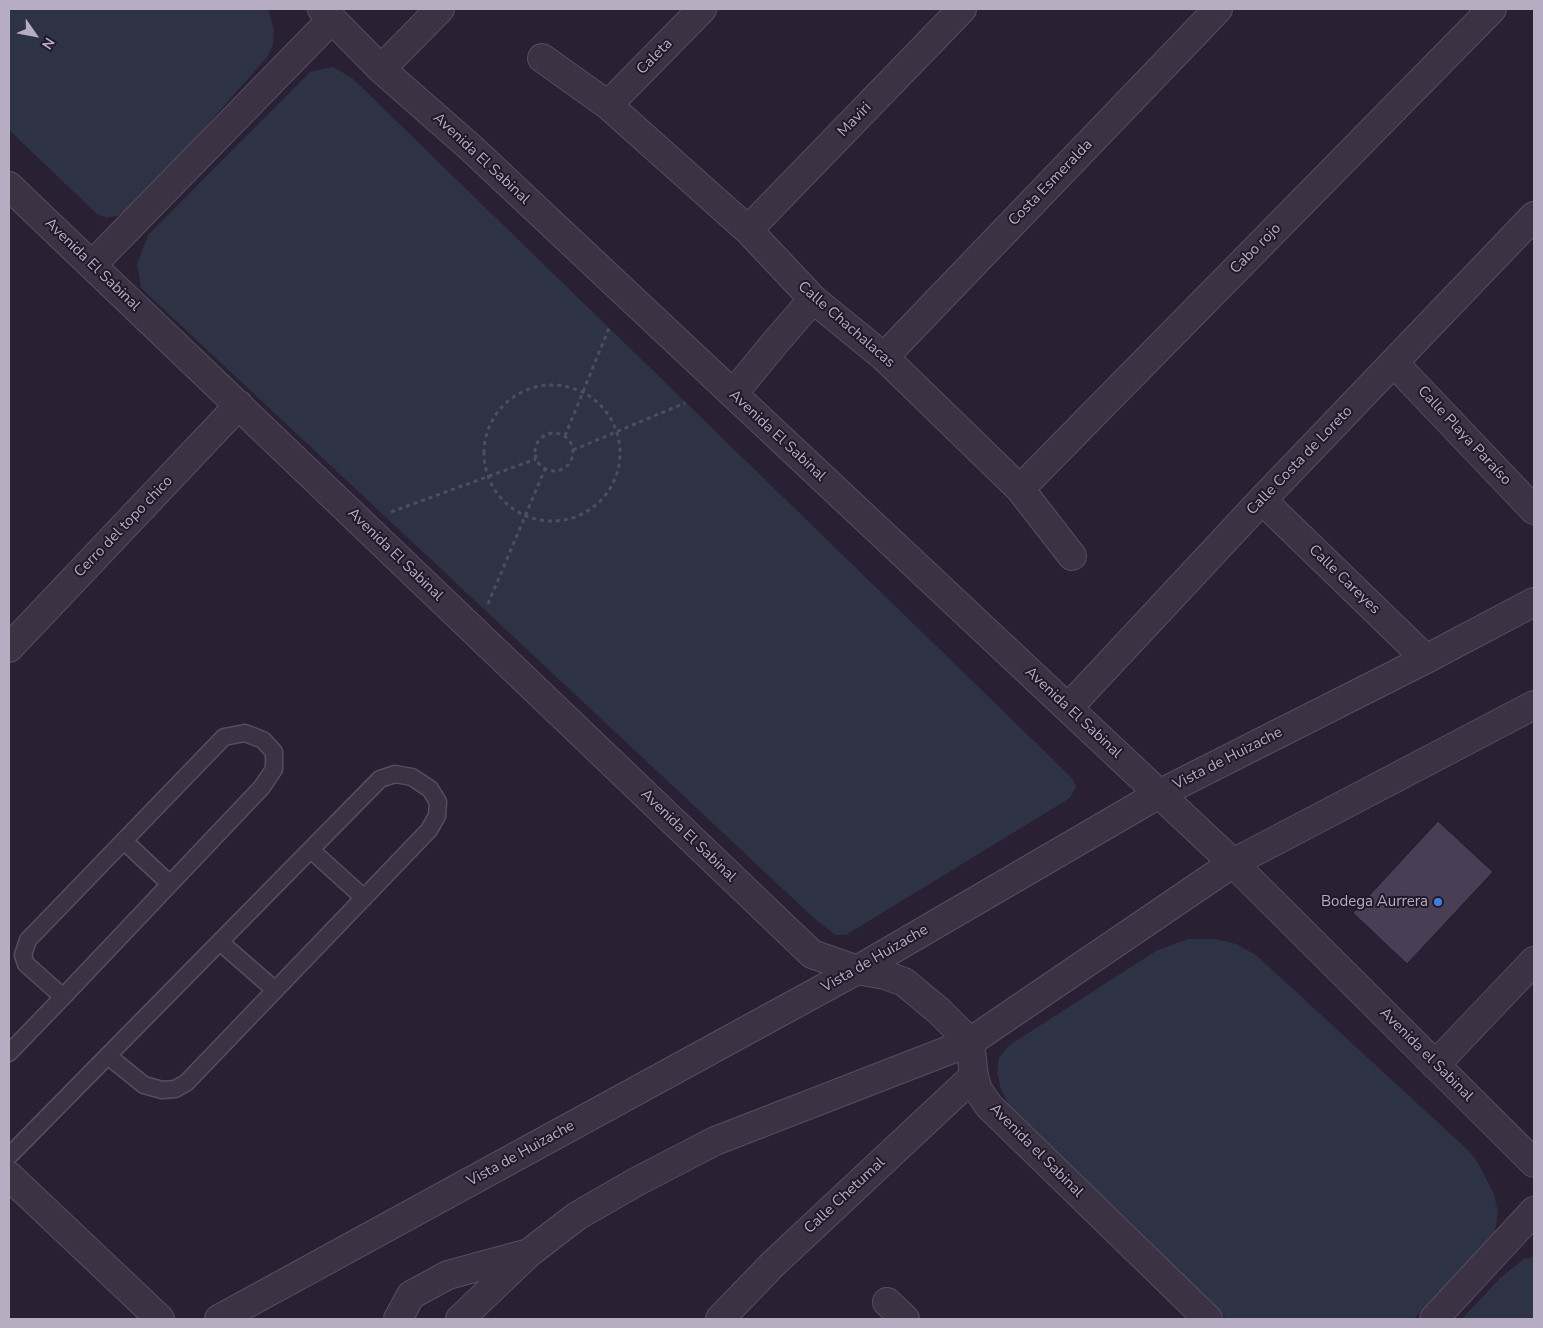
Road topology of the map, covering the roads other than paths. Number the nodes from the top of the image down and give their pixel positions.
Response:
1 (440, 9) edge
2 (702, 9) edge
3 (962, 9) edge
4 (1218, 9) edge
5 (1492, 9) edge
6 (327, 14) edge
7 (542, 58) dead end
8 (381, 68) junction
9 (608, 106) junction
10 (9, 186) edge
11 (1530, 228) edge
12 (748, 230) junction
13 (92, 265) junction
14 (813, 299) junction
15 (884, 357) junction
16 (1394, 362) junction
17 (733, 394) junction
18 (239, 406) junction
19 (1020, 489) junction
20 (1262, 500) junction
21 (1534, 510) edge
22 (1072, 556) dead end
23 (1534, 602) edge
24 (9, 648) edge
25 (1426, 659) junction
26 (1534, 705) edge
27 (1068, 708) junction
28 (1159, 794) junction
29 (124, 841) junction
30 (311, 850) junction
31 (1233, 863) junction
32 (170, 884) junction
33 (364, 898) junction
34 (220, 942) junction
35 (1534, 961) edge
36 (856, 970) junction
37 (275, 990) junction
38 (63, 997) junction
39 (970, 1042) junction
40 (9, 1053) edge
41 (108, 1056) junction
42 (1435, 1065) junction
43 (974, 1076) junction
44 (9, 1156) edge
45 (1534, 1163) edge
46 (9, 1176) edge
47 (1534, 1211) edge
48 (529, 1253) junction
49 (160, 1319) edge
50 (218, 1319) edge
51 (398, 1319) edge
52 (460, 1319) edge
53 (720, 1319) edge
54 (1208, 1319) edge
55 (1434, 1319) edge

1 - 8 street
2 - 9 street, Caleta
3 - 12 street, Maviri
4 - 15 street, Costa Esmeralda
5 - 19 street, Cabo rojo
6 - 8 street, Avenida El Sabinal
6 - 13 street
7 - 9 street, Calle Chachalacas
8 - 17 street, Avenida El Sabinal
9 - 12 street, Calle Chachalacas
10 - 13 street, Avenida El Sabinal
11 - 16 street, Calle Costa de Loreto
12 - 14 street, Calle Chachalacas
13 - 18 street, Avenida El Sabinal
14 - 15 street, Calle Chachalacas
14 - 17 street
15 - 19 street, Calle Chachalacas
16 - 20 street, Calle Costa de Loreto
16 - 21 street, Calle Playa Paraíso
17 - 27 street, Avenida El Sabinal
18 - 24 street, Cerro del topo chico
18 - 36 street, Avenida El Sabinal
19 - 22 street, Calle Chachalacas
20 - 25 street, Calle Careyes
20 - 27 street, Calle Costa de Loreto
23 - 25 street, Vista de Huizache
25 - 28 street, Vista de Huizache
26 - 31 street
27 - 28 street, Avenida El Sabinal
28 - 31 street, Avenida El Sabinal
28 - 36 street, Vista de Huizache
29 - 32 lane
29 - 32 lane
29 - 38 lane
30 - 33 lane
30 - 33 lane
30 - 34 lane
31 - 39 street
31 - 42 street, Avenida el Sabinal
32 - 38 lane
33 - 37 lane
34 - 37 lane
34 - 41 lane
35 - 42 street
36 - 39 street
36 - 50 street, Vista de Huizache
37 - 41 lane
38 - 40 lane
39 - 43 street, Avenida el Sabinal
39 - 48 street
41 - 44 lane
42 - 45 street, Avenida el Sabinal
43 - 53 street, Calle Chetumal
43 - 54 street, Avenida el Sabinal
46 - 49 street
47 - 55 street
48 - 51 street
48 - 52 street

